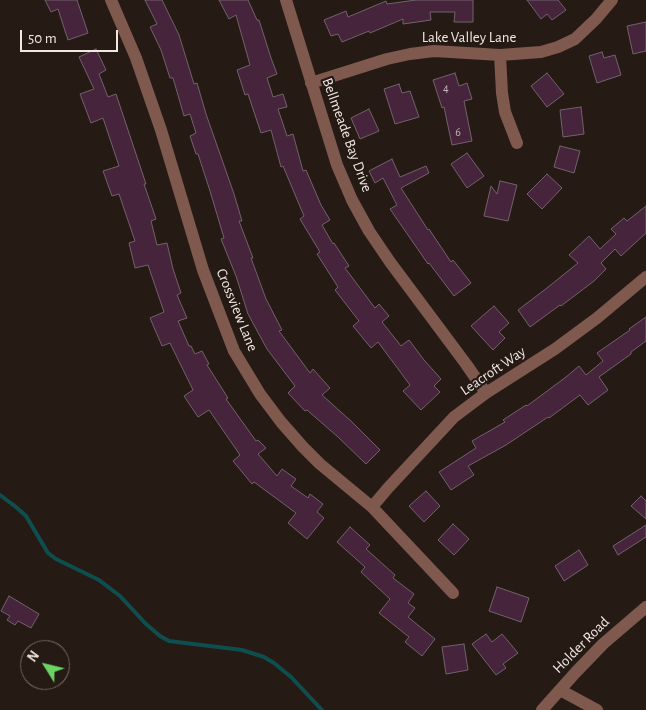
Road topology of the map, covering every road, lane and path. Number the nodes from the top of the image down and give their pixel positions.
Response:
1 (111, 0) edge
2 (286, 0) edge
3 (612, 0) edge
4 (500, 55) junction
5 (311, 83) junction
6 (518, 143) dead end
7 (646, 276) edge
8 (486, 393) junction
9 (372, 507) junction
10 (453, 593) dead end
11 (646, 607) edge
12 (560, 690) junction
13 (542, 710) edge
14 (597, 710) edge

1 - 9 street, Crossview Lane
2 - 5 street, Bellmeade Bay Drive
3 - 4 street, Lake Valley Lane
4 - 5 street, Lake Valley Lane
4 - 6 street
5 - 8 street, Bellmeade Bay Drive
7 - 8 street, Leacroft Way
8 - 9 street, Leacroft Way
9 - 10 street, Crossview Lane
11 - 12 street, Holder Road
12 - 13 street, Holder Road
12 - 14 street

